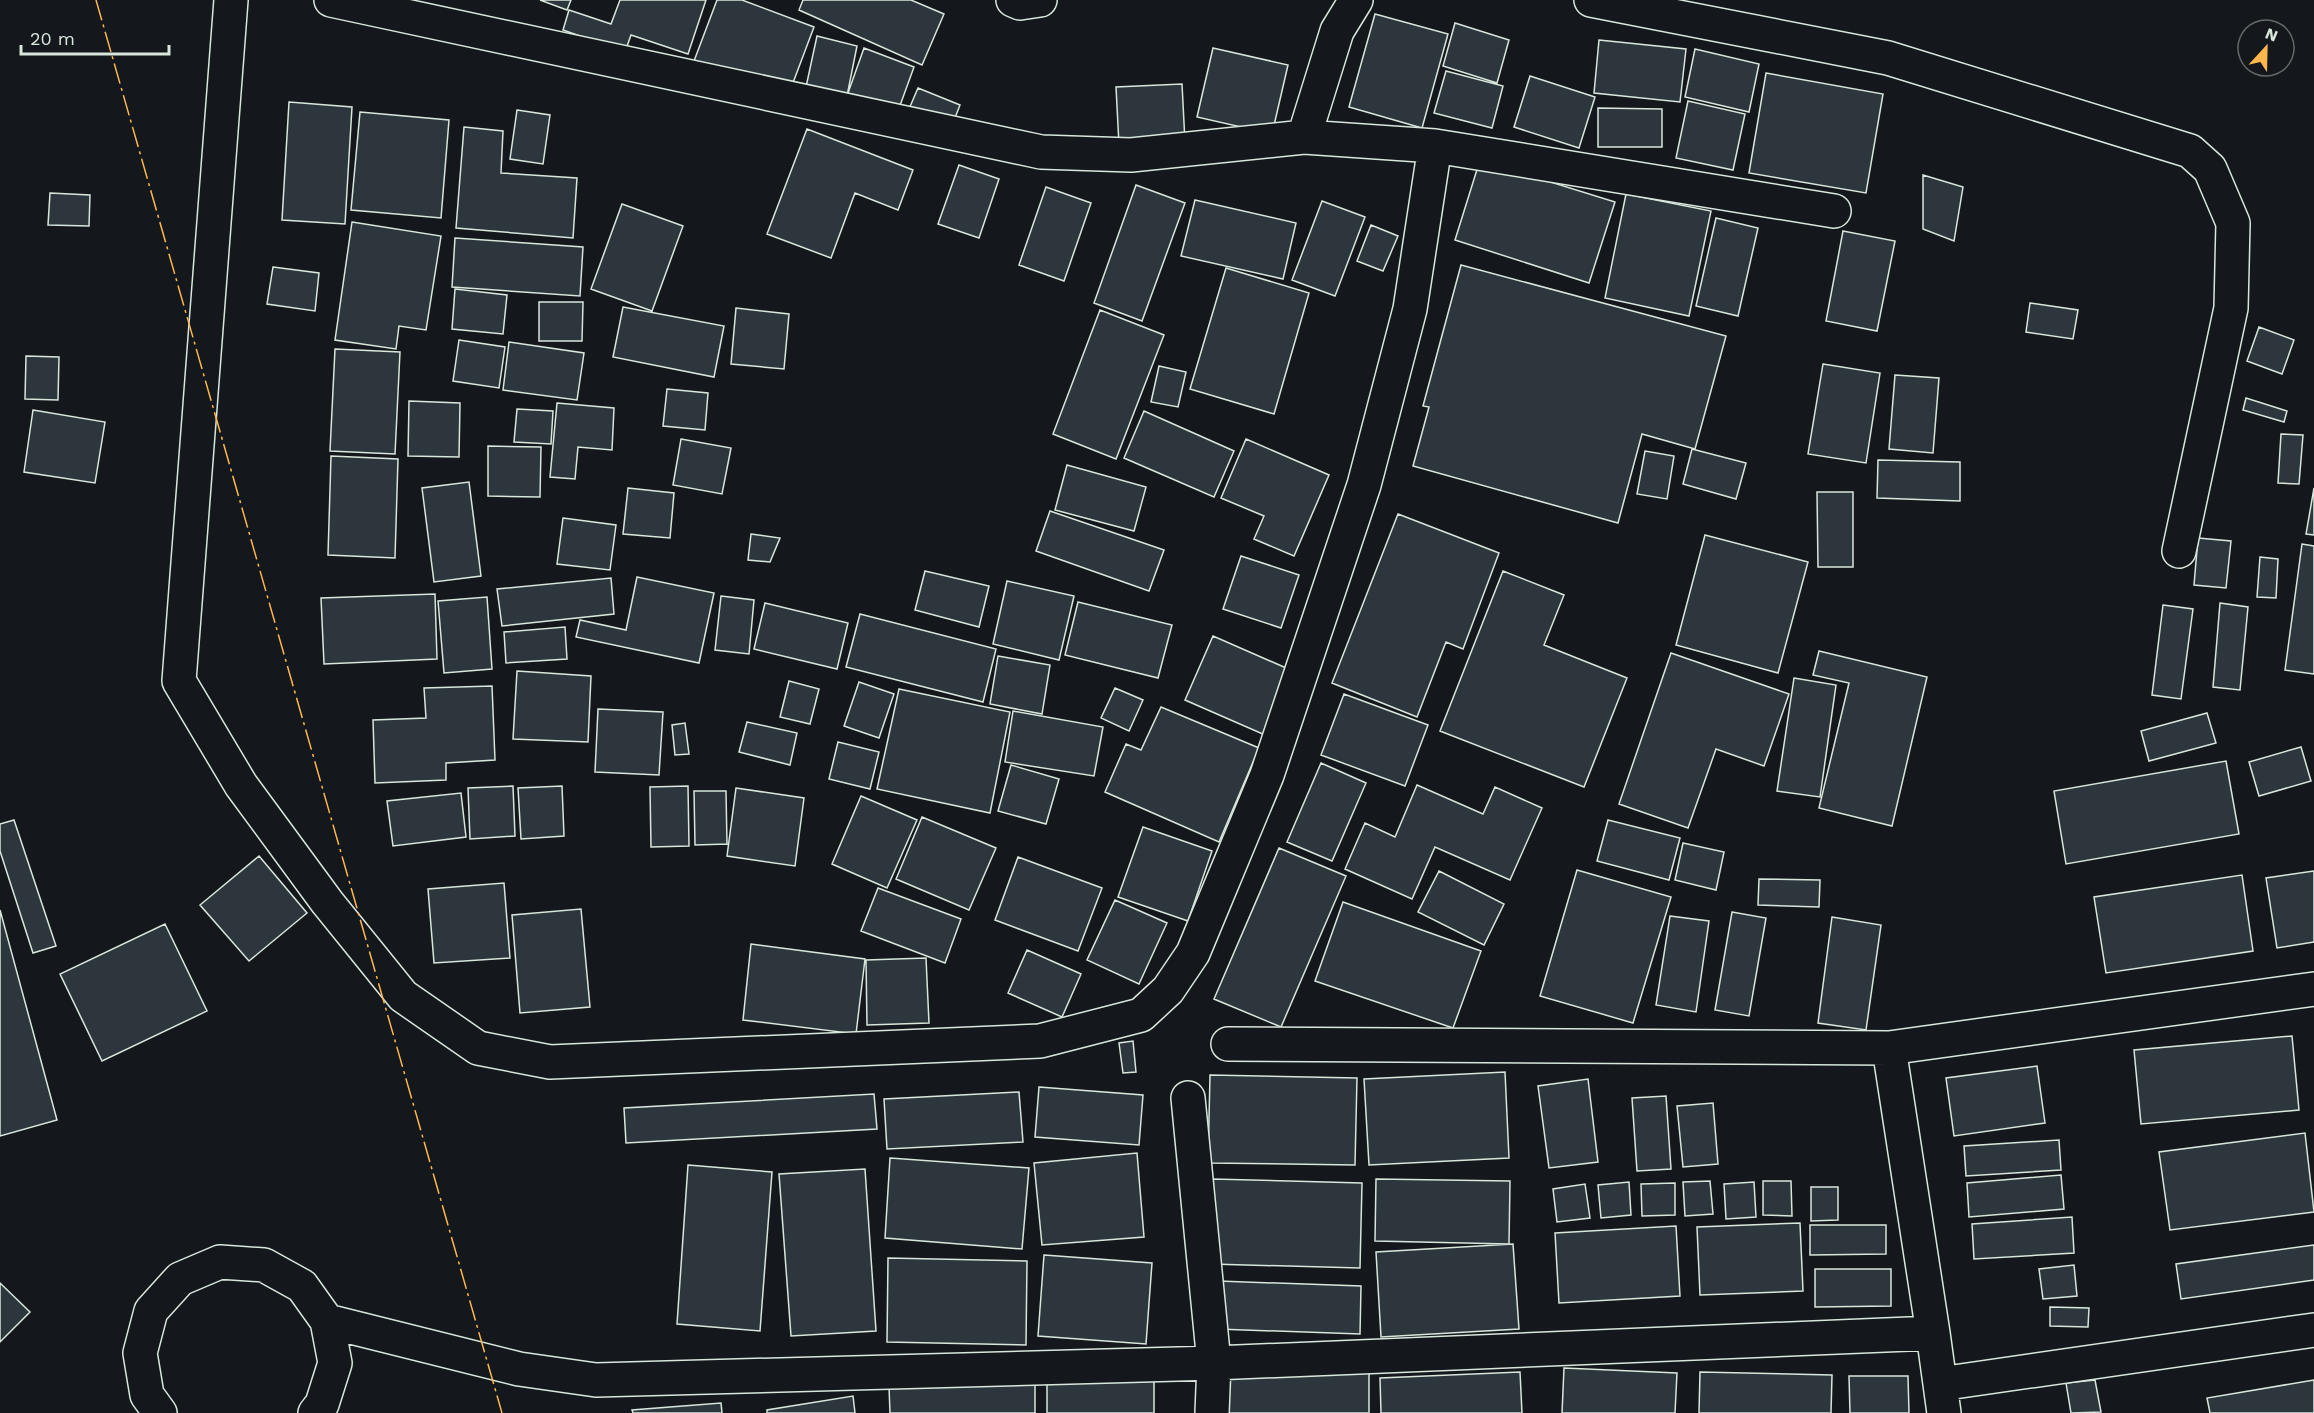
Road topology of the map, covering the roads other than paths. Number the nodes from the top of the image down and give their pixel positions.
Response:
1 (231, 0) edge
2 (331, 0) edge
3 (1013, 0) edge
4 (1040, 0) edge
5 (1356, 0) edge
6 (1591, 0) edge
7 (1304, 137) junction
8 (1435, 146) junction
9 (1834, 211) dead end
10 (2179, 551) dead end
11 (2314, 989) edge
12 (1228, 1044) dead end
13 (1889, 1048) junction
14 (1188, 1098) dead end
15 (327, 1321) junction
16 (2314, 1330) edge
17 (1933, 1333) junction
18 (1214, 1363) junction
19 (1942, 1398) edge
20 (144, 1407) edge
21 (315, 1413) edge
22 (1212, 1413) edge

1 - 8 street
2 - 7 street
3 - 4 street
5 - 7 street
6 - 10 street
7 - 8 street
8 - 9 street
11 - 13 street
12 - 13 street
13 - 17 street
14 - 18 street
15 - 18 street
15 - 20 street
15 - 21 street
16 - 19 street
17 - 18 street
17 - 19 street
18 - 22 street

